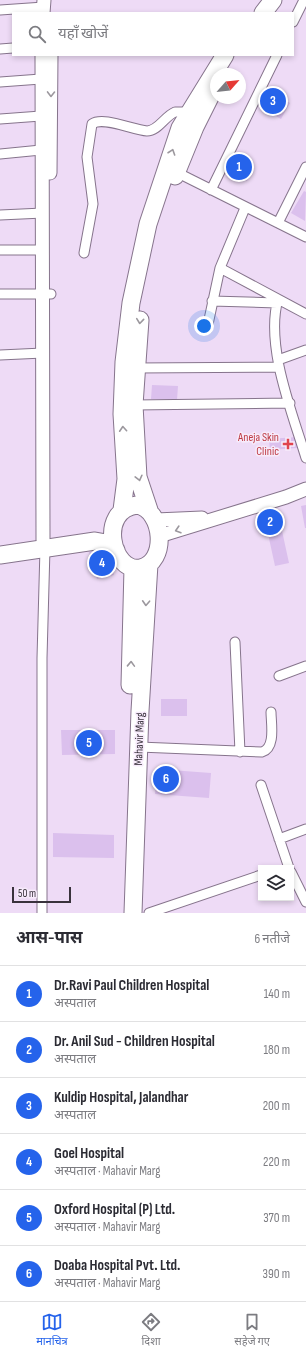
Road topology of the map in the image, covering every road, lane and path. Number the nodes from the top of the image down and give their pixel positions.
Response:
1 (262, 0) edge
2 (273, 0) edge
3 (304, 0) edge
4 (47, 7) edge
5 (0, 10) edge
6 (254, 12) edge
7 (264, 12) edge
8 (294, 20) edge
9 (12, 48) edge
10 (0, 49) edge
11 (42, 56) edge
12 (51, 56) edge
13 (224, 56) edge
14 (234, 56) edge
15 (277, 56) edge
16 (227, 68) edge
17 (41, 79) junction
18 (0, 82) edge
19 (210, 97) edge
20 (188, 112) junction
21 (41, 116) junction
22 (0, 119) edge
23 (41, 150) junction
24 (0, 154) edge
25 (306, 167) edge
26 (176, 172) junction
27 (211, 190) junction
28 (245, 208) junction
29 (43, 213) junction
30 (0, 215) edge
31 (278, 224) junction
32 (306, 237) edge
33 (0, 250) edge
34 (43, 250) junction
35 (84, 254) dead end
36 (220, 268) junction
37 (0, 294) edge
38 (46, 294) junction
39 (212, 301) junction
40 (277, 301) junction
41 (306, 314) edge
42 (207, 329) dead end
43 (306, 350) edge
44 (43, 353) junction
45 (0, 355) edge
46 (278, 363) junction
47 (136, 368) junction
48 (290, 403) junction
49 (134, 405) junction
50 (306, 458) edge
51 (306, 489) edge
52 (118, 517) junction
53 (155, 522) junction
54 (47, 542) junction
55 (0, 547) edge
56 (116, 550) junction
57 (0, 555) edge
58 (149, 564) junction
59 (132, 568) junction
60 (235, 642) dead end
61 (306, 666) edge
62 (280, 676) dead end
63 (270, 712) dead end
64 (139, 747) junction
65 (240, 752) junction
66 (261, 785) dead end
67 (306, 829) edge
68 (280, 839) junction
69 (286, 865) edge
70 (258, 876) edge
71 (294, 876) edge
72 (302, 886) edge
73 (306, 902) edge
74 (42, 913) edge
75 (123, 913) edge
76 (133, 913) edge
77 (149, 913) edge

1 - 6 highway
2 - 7 highway
3 - 8 street
4 - 5 street
9 - 10 street
11 - 17 street
12 -> 38 street
13 - 20 highway
14 - 16 highway
15 - 27 street
17 - 18 street
17 - 21 street
19 - 26 highway
20 - 35 street
52 -> 20 highway
21 - 22 street
21 - 23 street
23 - 24 street
23 - 29 street
25 - 31 street
26 - 27 street
26 -> 47 highway
27 - 28 street
28 - 31 street
28 - 36 street
29 - 30 street
29 - 34 street
31 - 32 street
33 - 34 street
34 - 38 street
36 - 39 street
36 - 40 street
37 - 38 street
38 - 44 street
38 - 54 street
39 - 40 street
39 - 42 street
40 - 41 street
40 - 46 street
43 - 46 street
44 - 45 street
44 - 54 street
46 - 47 street
46 - 48 street
47 - 49 highway
48 - 49 street
48 - 50 street
49 -> 53 highway
51 - 53 street
52 - 53 highway
52 - 54 highway
52 - 56 highway
53 - 58 highway
54 - 55 highway
54 - 56 highway
54 - 57 highway
54 - 74 street
56 - 59 highway
58 - 59 highway
58 -> 64 highway, Mahavir Marg
75 -> 59 highway, Mahavir Marg
60 - 65 street
61 - 62 street
63 - 65 street
64 - 65 street
64 - 76 highway, Mahavir Marg
66 - 68 street
67 - 68 street
68 - 69 street
70 - 77 street
71 - 72 street
72 - 73 street

